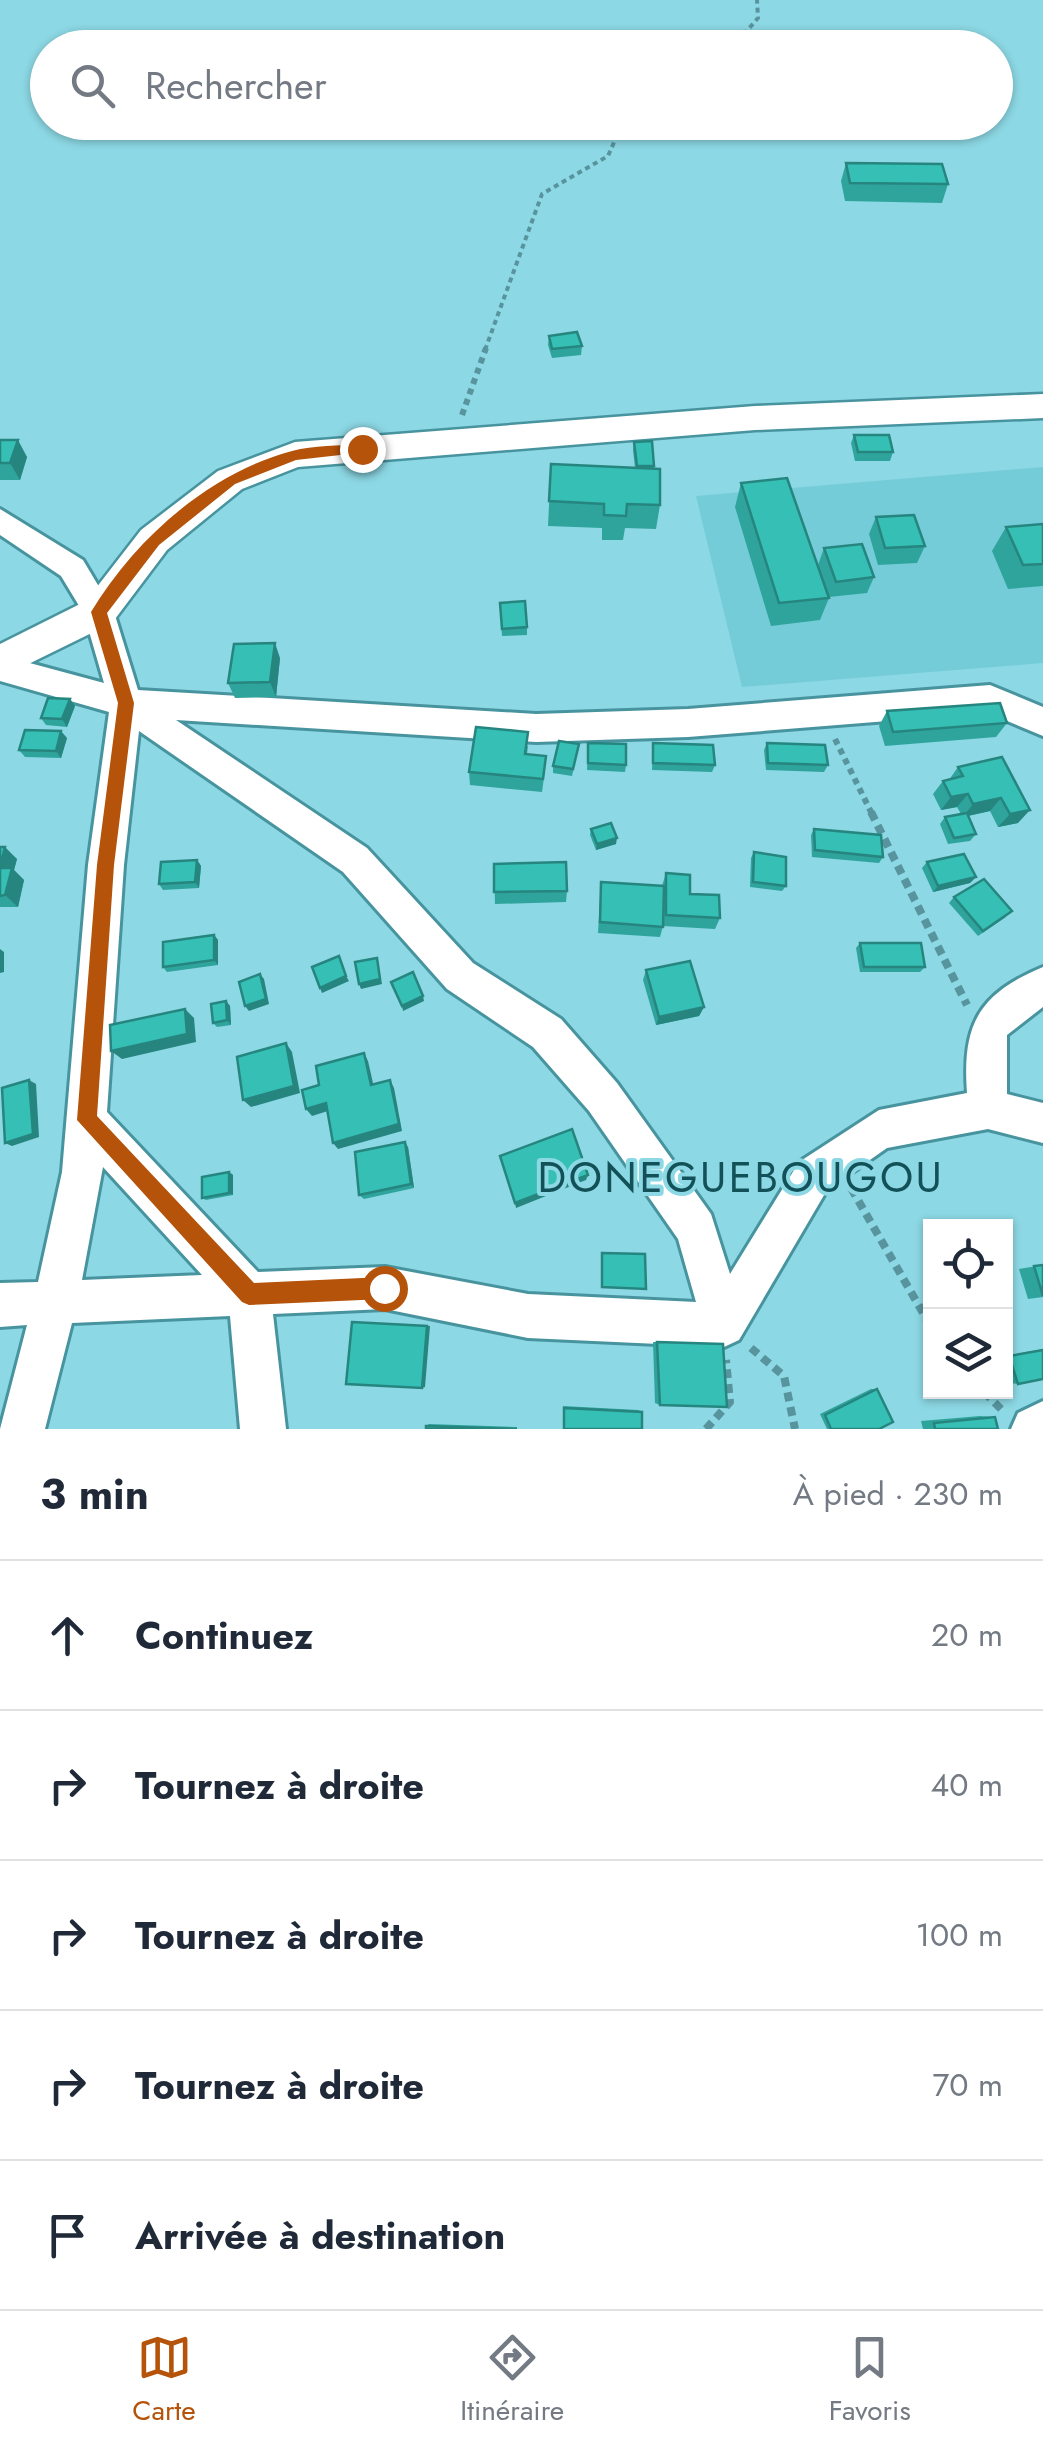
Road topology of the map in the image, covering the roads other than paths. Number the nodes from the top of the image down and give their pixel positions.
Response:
1 (1043, 406) edge
2 (0, 520) edge
3 (99, 612) junction
4 (0, 665) edge
5 (126, 703) junction
6 (1043, 722) edge
7 (1043, 986) edge
8 (988, 1109) junction
9 (86, 1120) junction
10 (1043, 1123) edge
11 (249, 1294) junction
12 (56, 1300) junction
13 (0, 1305) edge
14 (724, 1325) junction
15 (1043, 1424) edge
16 (22, 1429) edge
17 (263, 1429) edge
18 (1034, 1429) edge

1 - 3 street
2 - 3 street
3 - 4 street
3 - 5 street
4 - 5 street
5 - 6 street
5 - 9 street
5 - 14 street
7 - 8 street
8 - 10 street
8 - 14 street
9 - 11 street
9 - 12 street
11 - 12 street
11 - 14 street
11 - 17 street
12 - 13 street
12 - 16 street
15 - 18 street

